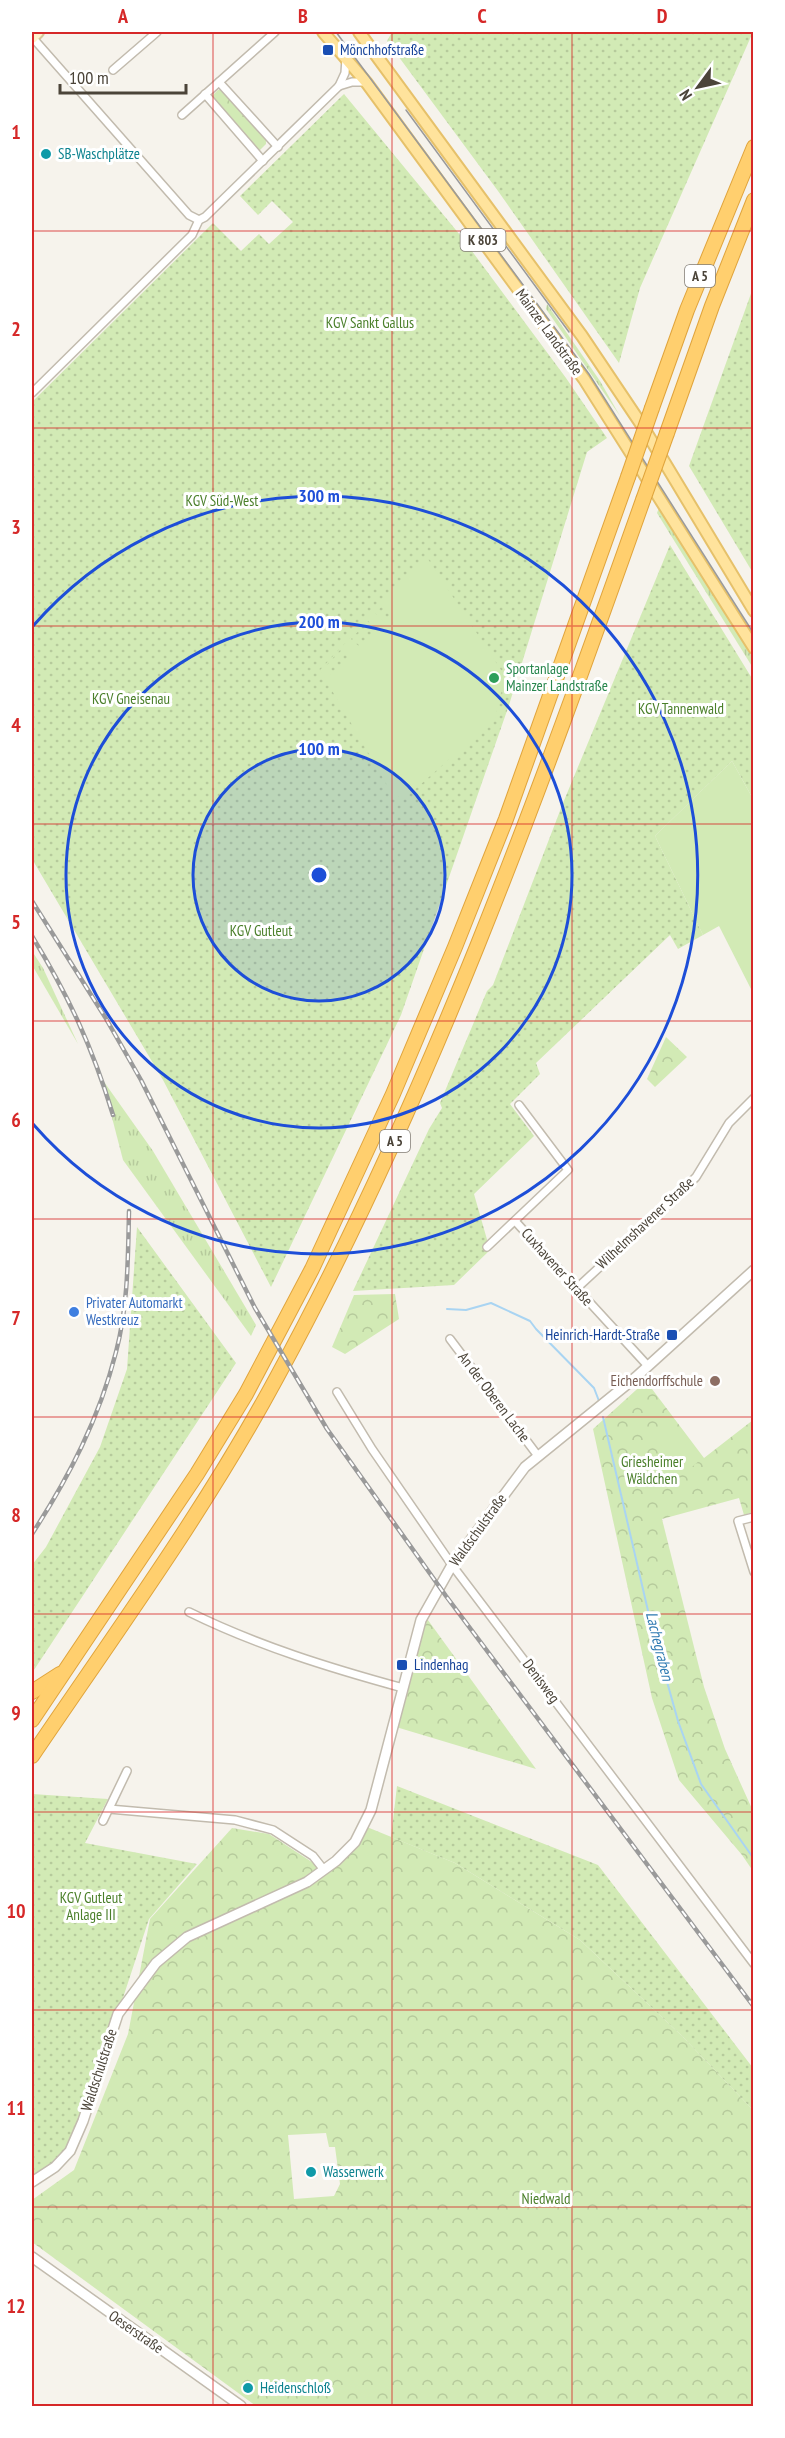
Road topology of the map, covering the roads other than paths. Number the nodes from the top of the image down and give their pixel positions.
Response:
1 (157, 32) edge
2 (275, 32) edge
3 (323, 32) edge
4 (359, 32) edge
5 (34, 36) edge
6 (346, 58) junction
7 (113, 70) dead end
8 (219, 82) junction
9 (366, 82) junction
10 (339, 86) junction
11 (205, 94) junction
12 (182, 115) dead end
13 (278, 147) junction
14 (753, 147) edge
15 (263, 160) junction
16 (753, 200) edge
17 (199, 220) junction
18 (32, 393) edge
19 (753, 611) edge
20 (753, 648) edge
21 (753, 1098) edge
22 (519, 1105) dead end
23 (515, 1221) junction
24 (487, 1247) dead end
25 (752, 1274) edge
26 (577, 1288) junction
27 (450, 1339) dead end
28 (648, 1366) junction
29 (337, 1392) dead end
30 (538, 1456) junction
31 (753, 1517) edge
32 (452, 1565) junction
33 (753, 1572) edge
34 (189, 1612) dead end
35 (65, 1671) junction
36 (403, 1688) junction
37 (32, 1692) edge
38 (32, 1720) edge
39 (32, 1756) edge
40 (127, 1771) dead end
41 (109, 1809) junction
42 (103, 1821) dead end
43 (324, 1870) junction
44 (753, 1964) edge
45 (32, 2182) edge
46 (32, 2257) edge
47 (242, 2406) edge

1 - 7 street
2 - 8 street
3 - 6 main road, Mainzer Landstraße
4 - 19 main road, Mainzer Landstraße / K 803
5 - 17 street
6 - 9 main road, Mainzer Landstraße / K 803
6 - 10 street
8 - 11 street
8 - 13 street
9 - 10 street
9 - 20 main road, Mainzer Landstraße / K 803
10 - 13 street
11 - 12 street
11 - 15 street
13 - 15 street
14 - 35 highway, A 5, bridge
15 - 17 street
16 - 39 highway, A 5, bridge
17 - 18 street
21 - 26 street, Wilhelmshavener Straße
22 - 23 street
23 - 24 street
23 - 26 street, Cuxhavener Straße
25 - 28 street, Waldschulstraße
26 - 28 street, Cuxhavener Straße
27 - 30 street, An der Oberen Lache
28 - 30 street, Waldschulstraße
29 - 32 street, Denisweg
30 - 32 street, Waldschulstraße
31 - 33 street
32 - 36 street, Waldschulstraße
32 - 44 street, Denisweg
34 - 36 street
35 - 37 highway
35 - 38 highway, A 5
36 - 43 street, Waldschulstraße
40 - 41 street
41 - 42 street
41 - 43 street
43 - 45 street, Waldschulstraße
46 - 47 street, Oeserstraße

